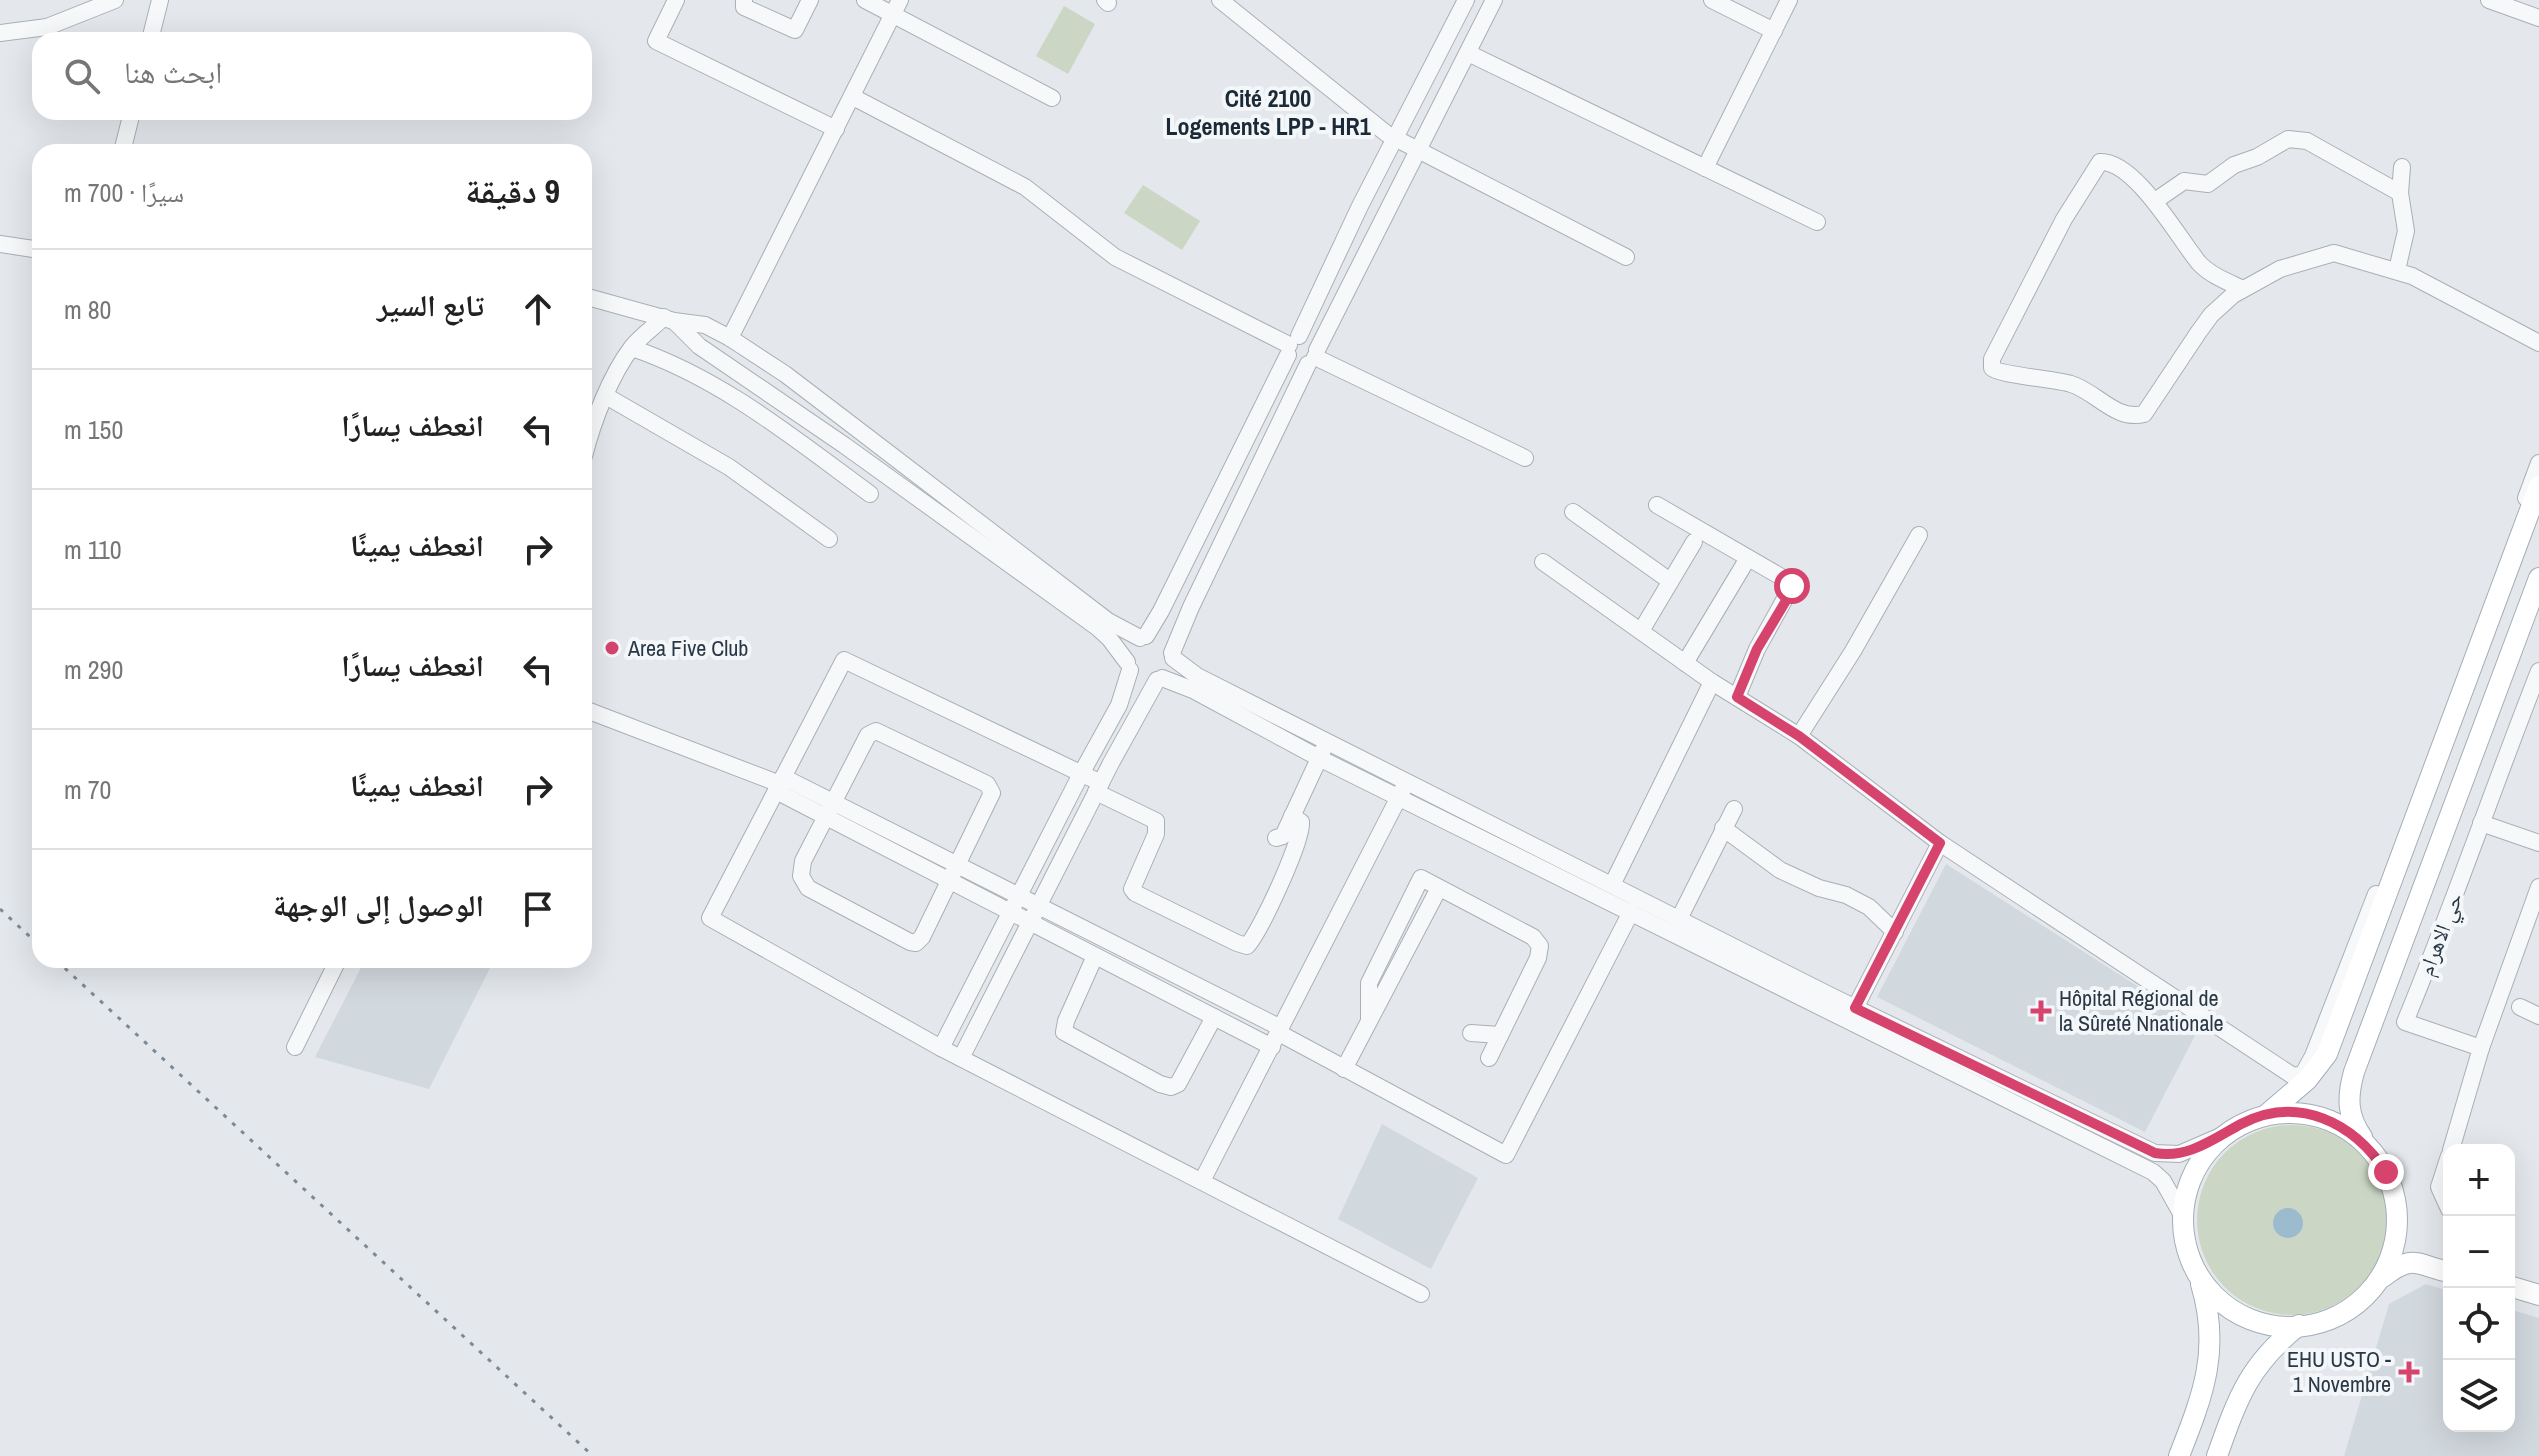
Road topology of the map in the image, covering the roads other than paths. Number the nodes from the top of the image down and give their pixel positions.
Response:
1 (115, 0) edge
2 (160, 0) edge
3 (676, 0) edge
4 (744, 0) edge
5 (810, 0) edge
6 (865, 0) edge
7 (1220, 0) edge
8 (1466, 0) edge
9 (1494, 0) edge
10 (1712, 0) edge
11 (1789, 0) edge
12 (2489, 0) edge
13 (2517, 5) edge
14 (896, 7) edge
15 (2539, 18) edge
16 (1774, 31) junction
17 (152, 32) edge
18 (0, 33) edge
19 (1468, 53) junction
20 (853, 97) junction
21 (1052, 98) dead end
22 (130, 120) edge
23 (836, 129) junction
24 (1394, 138) junction
25 (124, 144) edge
26 (1419, 151) junction
27 (2402, 167) dead end
28 (1705, 168) junction
29 (2400, 193) junction
30 (2155, 201) junction
31 (1817, 222) dead end
32 (0, 244) edge
33 (32, 249) edge
34 (1626, 257) dead end
35 (2397, 270) junction
36 (2243, 289) junction
37 (592, 298) edge
38 (669, 319) junction
39 (730, 338) junction
40 (2539, 343) edge
41 (1292, 346) junction
42 (632, 348) junction
43 (1314, 357) junction
44 (606, 396) junction
45 (592, 426) edge
46 (1525, 458) dead end
47 (2539, 463) edge
48 (2539, 486) edge
49 (870, 494) dead end
50 (1657, 505) dead end
51 (1573, 512) dead end
52 (1919, 535) dead end
53 (829, 539) dead end
54 (1694, 542) dead end
55 (1748, 558) junction
56 (1543, 562) dead end
57 (2539, 578) edge
58 (1670, 581) junction
59 (2530, 626) edge
60 (1641, 631) junction
61 (1143, 637) junction
62 (1173, 655) junction
63 (1685, 663) junction
64 (1129, 666) junction
65 (2539, 671) edge
66 (1159, 679) junction
67 (1712, 682) junction
68 (1737, 697) junction
69 (592, 712) edge
70 (1799, 736) junction
71 (1327, 742) junction
72 (1319, 758) junction
73 (1081, 774) junction
74 (1406, 780) junction
75 (780, 784) junction
76 (1099, 788) junction
77 (1399, 796) junction
78 (829, 809) junction
79 (1734, 809) dead end
80 (1292, 816) junction
81 (2481, 823) junction
82 (1723, 828) junction
83 (1276, 838) dead end
84 (1940, 843) junction
85 (2539, 843) edge
86 (959, 864) junction
87 (950, 882) junction
88 (1612, 885) junction
89 (2539, 887) edge
90 (1019, 894) junction
91 (1039, 905) junction
92 (1631, 912) junction
93 (1010, 913) junction
94 (1679, 919) junction
95 (1030, 923) junction
96 (1895, 932) junction
97 (1095, 956) junction
98 (334, 968) edge
99 (1831, 1003) junction
100 (2520, 1007) dead end
101 (1855, 1008) junction
102 (2539, 1016) edge
103 (1214, 1017) junction
104 (1471, 1033) dead end
105 (1500, 1035) junction
106 (1277, 1036) junction
107 (295, 1047) dead end
108 (941, 1048) junction
109 (2481, 1048) junction
110 (961, 1058) junction
111 (1489, 1058) dead end
112 (1943, 1058) junction
113 (1344, 1069) junction
114 (2266, 1115) junction
115 (2223, 1135) junction
116 (2453, 1144) edge
117 (2372, 1150) junction
118 (2443, 1175) edge
119 (1202, 1181) junction
120 (2443, 1196) edge
121 (2182, 1215) junction
122 (2397, 1221) junction
123 (2443, 1260) edge
124 (2443, 1271) edge
125 (2199, 1277) junction
126 (2377, 1282) junction
127 (2515, 1288) edge
128 (1421, 1294) dead end
129 (2539, 1295) edge
130 (2299, 1325) junction
131 (2179, 1456) edge
132 (2217, 1456) edge

1 - 18 street
2 - 17 street
3 - 23 street
4 - 5 street
6 - 14 street
7 - 24 street
8 - 24 street
9 - 19 street
10 - 16 street
11 - 16 street
12 - 13 street
13 - 15 street
14 - 20 street
14 - 21 street
16 - 28 street
19 - 26 street
19 - 28 street
20 - 23 street
20 - 41 street
22 - 25 street
23 - 39 street
24 - 26 street
24 - 41 street
26 - 34 street
26 - 43 street
27 - 29 street
28 - 31 street
29 - 30 street
29 - 35 street
30 - 36 street
30 - 36 street
32 - 33 street
35 - 36 street
35 - 40 street
37 - 38 street
38 - 39 street
38 - 42 street
38 - 64 street
39 - 61 street
41 - 43 street
41 - 43 street
41 - 61 street
42 - 44 street
42 - 49 street
43 - 46 street
43 - 62 street
44 - 45 street
44 - 53 street
47 - 84 street
48 - 114 main road
50 - 55 street
51 - 58 street
52 - 70 street
54 - 58 street
55 - 63 street
55 - 68 street
56 - 60 street
57 - 59 main road
58 - 60 street
59 - 117 main road
60 - 63 street
61 - 62 street
61 - 64 street
62 - 66 street
62 - 71 street
63 - 67 street
64 - 66 street
64 - 73 street
65 - 81 street, حي الاهرام
66 - 72 street
66 - 76 street
67 - 68 street
67 - 88 street
68 - 70 street
69 - 75 street
70 - 84 street
71 - 72 street
71 - 74 street
72 - 77 street
72 - 80 street
73 - 75 street
73 - 76 street
73 - 90 street
74 - 77 street
74 - 88 street
75 - 78 street
75 - 108 street
76 - 80 street
76 - 91 street
77 - 92 street
77 - 106 street
78 - 86 street
78 - 86 street
78 - 87 street
78 - 87 street
79 - 82 street
80 - 83 street
81 - 85 street
81 - 109 street, حي الاهرام
82 - 94 street
82 - 96 street
84 - 96 street
86 - 87 street
86 - 90 street
87 - 93 street
88 - 94 street
89 - 109 street
90 - 91 street
90 - 93 street
91 - 95 street
91 - 106 street
92 - 99 street
92 - 113 street
93 - 95 street
93 - 108 street
94 - 99 street
95 - 97 street
95 - 110 street
96 - 101 street
97 - 103 street
97 - 103 street
98 - 107 street
99 - 101 street
99 - 112 street
100 - 102 street
101 - 112 street
103 - 106 street
104 - 105 street
105 - 111 street
105 - 113 street
106 - 113 street
106 - 119 street
108 - 110 street
109 - 116 street
110 - 119 street
112 - 115 street
112 - 121 street
114 - 115 main road
114 - 117 main road
115 - 121 main road
117 - 122 main road
118 - 120 street
119 - 128 street
121 - 125 main road
122 - 123 main road
122 - 126 main road
124 - 126 main road
125 - 130 main road
125 - 131 main road
126 - 130 main road
127 - 129 main road
130 - 132 main road

